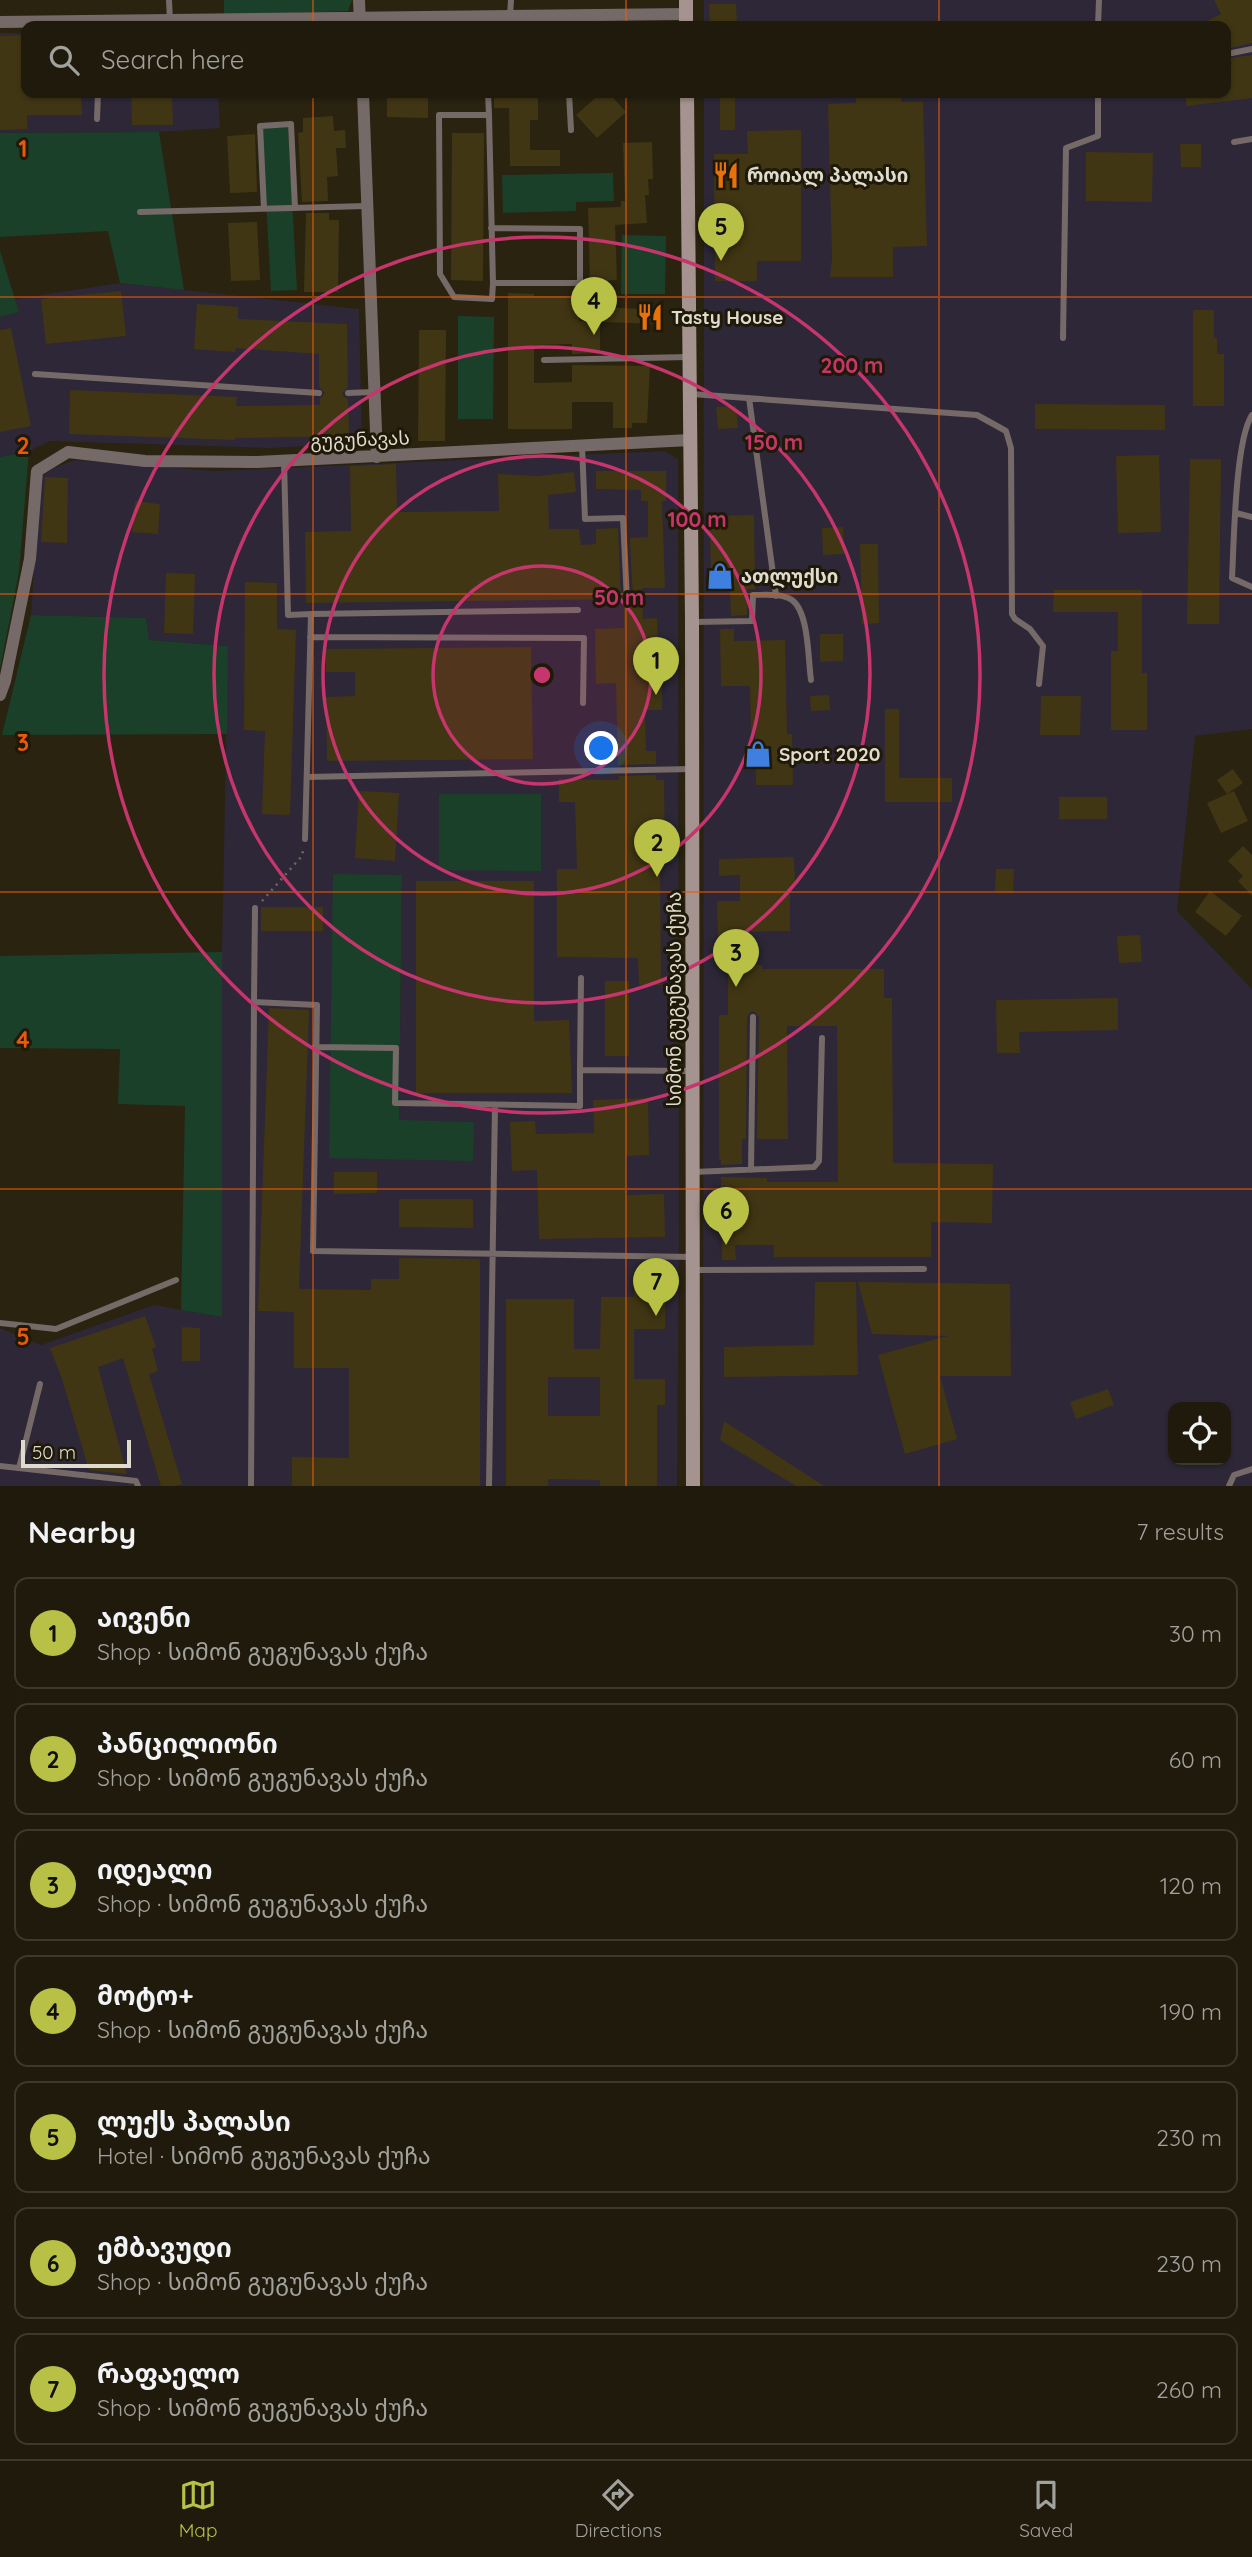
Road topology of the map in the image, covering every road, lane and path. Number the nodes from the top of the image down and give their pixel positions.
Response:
1 (169, 0) edge
2 (359, 0) edge
3 (511, 0) edge
4 (1099, 0) edge
5 (686, 13) edge
6 (510, 17) junction
7 (170, 21) edge
8 (360, 21) edge
9 (491, 21) edge
10 (566, 21) edge
11 (1098, 21) edge
12 (0, 22) edge
13 (21, 22) edge
14 (1252, 49) edge
15 (1232, 53) dead end
16 (98, 98) edge
17 (363, 98) edge
18 (488, 98) edge
19 (569, 98) edge
20 (687, 98) edge
21 (1098, 98) edge
22 (489, 115) junction
23 (97, 119) dead end
24 (571, 130) dead end
25 (1252, 139) edge
26 (1234, 142) dead end
27 (367, 206) junction
28 (296, 208) junction
29 (264, 209) junction
30 (140, 212) dead end
31 (491, 228) junction
32 (493, 283) junction
33 (1063, 338) dead end
34 (689, 357) junction
35 (544, 360) dead end
36 (35, 374) dead end
37 (374, 392) junction
38 (319, 393) dead end
39 (348, 393) dead end
40 (690, 394) junction
41 (749, 398) junction
42 (1252, 415) edge
43 (690, 440) junction
44 (583, 445) junction
45 (377, 457) junction
46 (284, 461) junction
47 (1236, 513) junction
48 (1252, 516) edge
49 (1252, 587) edge
50 (776, 596) junction
51 (627, 601) dead end
52 (578, 610) dead end
53 (311, 614) junction
54 (692, 622) junction
55 (310, 637) junction
56 (811, 680) dead end
57 (1039, 684) dead end
58 (0, 695) edge
59 (583, 703) dead end
60 (692, 769) junction
61 (307, 777) junction
62 (305, 839) joint
63 (255, 908) joint
64 (580, 978) dead end
65 (254, 1002) junction
66 (753, 1017) dead end
67 (822, 1038) dead end
68 (315, 1047) junction
69 (580, 1070) junction
70 (693, 1071) junction
71 (495, 1105) junction
72 (751, 1170) junction
73 (693, 1172) junction
74 (493, 1254) junction
75 (694, 1264) junction
76 (924, 1269) dead end
77 (176, 1280) dead end
78 (0, 1323) edge
79 (40, 1384) dead end
80 (0, 1466) edge
81 (19, 1468) junction
82 (1252, 1469) edge
83 (138, 1486) edge
84 (251, 1486) edge
85 (489, 1486) edge
86 (693, 1486) edge
87 (1228, 1486) edge

1 - 7 lane
2 - 8 street
3 - 6 lane
4 - 11 lane
5 - 10 street
6 - 9 street
6 - 10 street
12 - 13 street
14 - 15 lane
16 - 23 lane
17 - 27 street
18 - 22 lane
19 - 24 lane
20 - 34 main road, სიმონ გუგუნავას ქუჩა
21 - 33 lane
22 - 31 lane
22 - 32 lane
25 - 26 lane
27 - 28 lane
27 - 37 street
28 - 29 lane
28 - 29 lane
29 - 30 lane
31 - 32 lane
31 - 32 lane
34 - 35 lane
34 - 40 main road, სიმონ გუგუნავას ქუჩა
36 - 38 lane
37 - 39 lane
37 - 45 street
40 - 41 lane
40 - 43 main road, სიმონ გუგუნავას ქუჩა
41 - 50 lane
41 - 57 lane
42 - 47 lane
43 - 44 street, გუგუნავას
43 - 54 main road, სიმონ გუგუნავას ქუჩა
44 - 45 street, გუგუნავას
44 - 51 lane
45 - 46 street, გუგუნავას
46 - 53 lane
46 - 58 street, გუგუნავას
47 - 48 lane
47 - 49 lane
50 - 54 lane
50 - 56 lane
52 - 53 lane
53 - 55 lane
54 - 60 main road, სიმონ გუგუნავას ქუჩა
55 - 59 lane
55 - 61 lane
60 - 61 lane
60 - 70 main road, სიმონ გუგუნავას ქუჩა
61 - 62 lane
62 - 63 path
63 - 65 lane
64 - 69 lane
65 - 68 lane
65 - 84 lane
66 - 72 lane
67 - 72 lane
68 - 71 lane
68 - 74 lane
69 - 70 lane
69 - 71 lane
70 - 73 main road, სიმონ გუგუნავას ქუჩა
71 - 74 lane
72 - 73 lane
73 - 75 main road, სიმონ გუგუნავას ქუჩა
74 - 75 lane
74 - 85 lane
75 - 76 lane
75 - 86 main road, სიმონ გუგუნავას ქუჩა
77 - 78 lane
79 - 81 lane
80 - 81 lane
81 - 83 lane
82 - 87 lane

